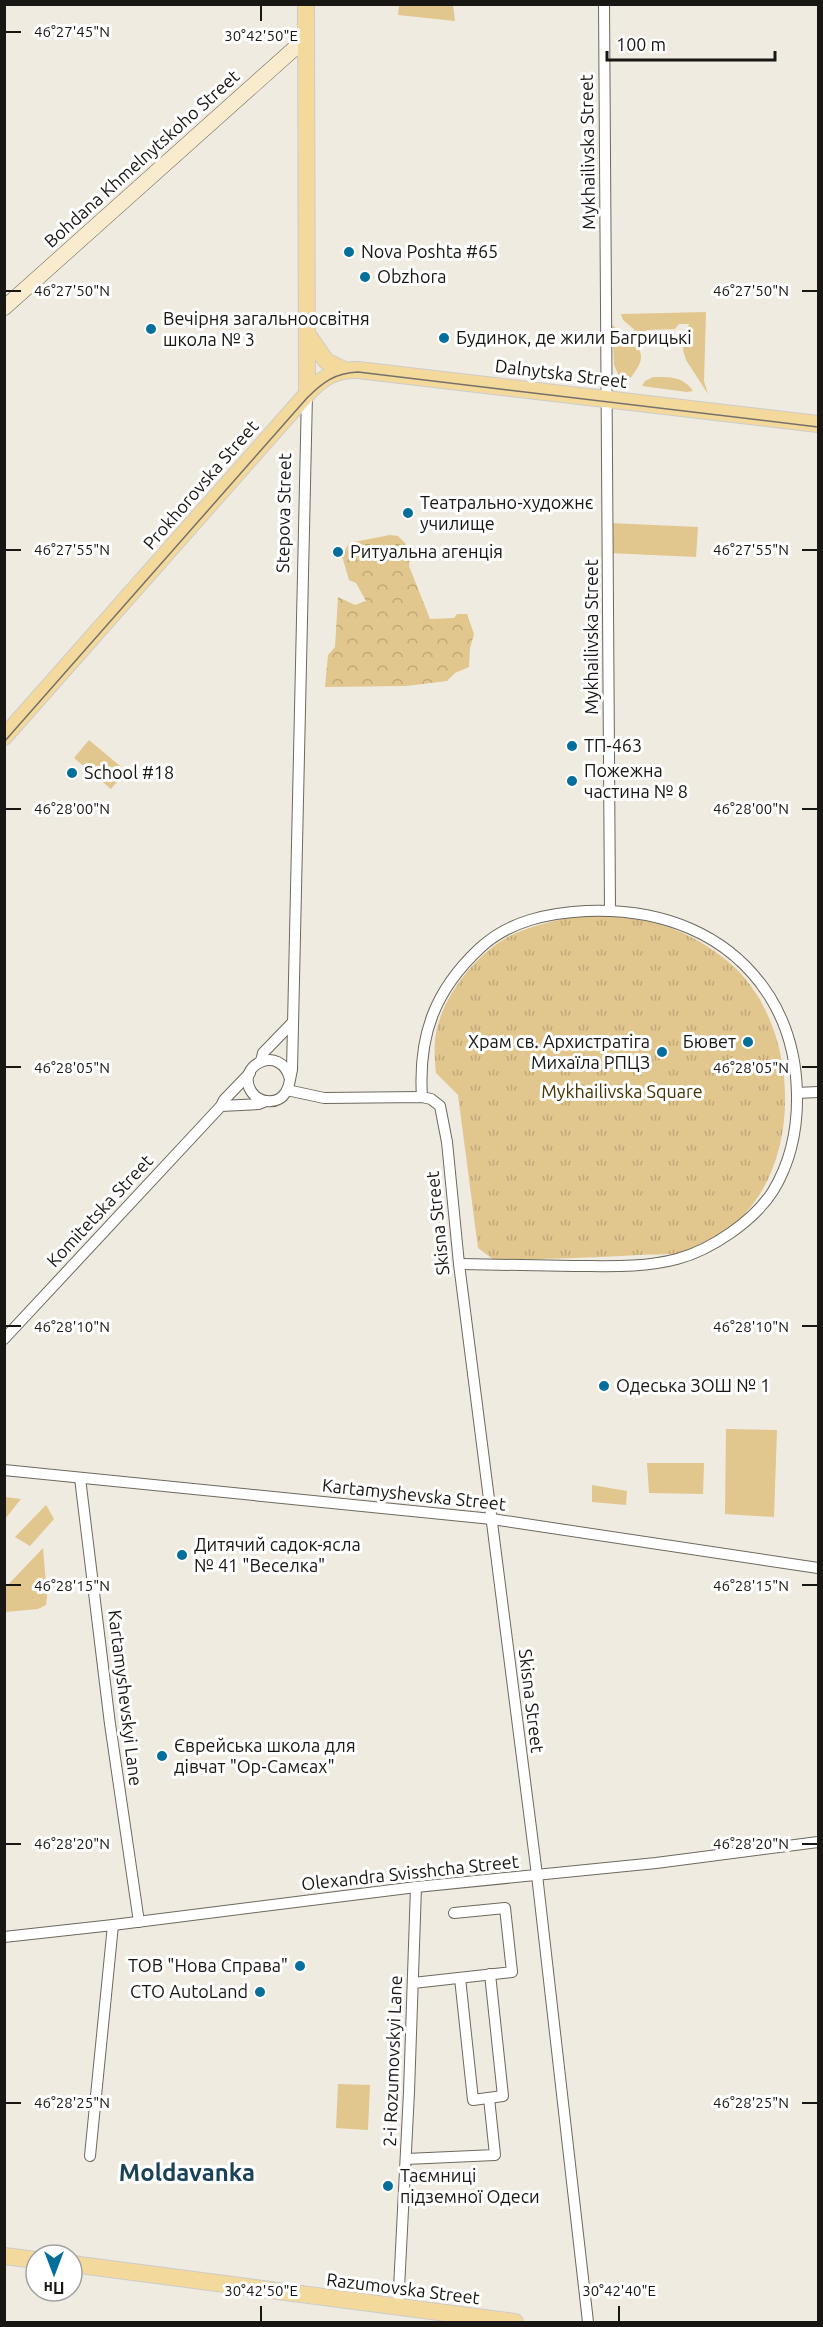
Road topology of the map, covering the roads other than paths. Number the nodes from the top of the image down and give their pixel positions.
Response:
1 (306, 4) edge
2 (604, 4) edge
3 (305, 39) junction
4 (4, 308) edge
5 (306, 331) junction
6 (344, 370) junction
7 (307, 394) junction
8 (606, 399) junction
9 (819, 424) edge
10 (4, 737) edge
11 (610, 910) junction
12 (293, 1022) junction
13 (261, 1061) junction
14 (250, 1073) junction
15 (290, 1079) junction
16 (287, 1090) junction
17 (819, 1092) edge
18 (798, 1093) junction
19 (422, 1097) junction
20 (266, 1101) junction
21 (222, 1106) junction
22 (459, 1264) junction
23 (4, 1339) edge
24 (4, 1470) edge
25 (80, 1478) junction
26 (492, 1519) junction
27 (819, 1568) edge
28 (819, 1842) edge
29 (537, 1875) junction
30 (416, 1887) junction
31 (454, 1913) dead end
32 (139, 1922) junction
33 (113, 1925) junction
34 (4, 1937) edge
35 (490, 1974) junction
36 (460, 1978) junction
37 (413, 1983) junction
38 (489, 2098) junction
39 (90, 2156) dead end
40 (406, 2159) junction
41 (4, 2256) edge
42 (24, 2258) edge
43 (84, 2266) edge
44 (398, 2308) junction
45 (515, 2322) edge
46 (588, 2322) edge

1 - 3 main road, Stepova Street
2 - 8 street, Mykhailivska Street
3 - 4 main road, Bohdana Khmelnytskoho Street
3 - 5 main road, Stepova Street
5 - 6 main road
5 - 7 main road, Stepova Street
6 - 7 main road
6 - 8 main road, Dalnytska Street
7 - 10 main road, Prokhorovska Street
7 - 12 street, Stepova Street
8 - 9 main road, Dalnytska Street
8 - 11 street, Mykhailivska Street
11 - 18 street
11 - 19 street
12 - 13 street
12 - 15 street, Stepova Street
13 - 14 street
13 - 15 street
14 - 20 street
14 - 21 street, Komitetska Street
15 - 16 street
16 - 19 street
16 - 20 street
17 - 18 street
18 - 22 street
19 - 22 street, Skisna Street
20 - 21 street
21 - 23 street, Komitetska Street
22 - 26 street, Skisna Street
24 - 25 street, Kartamyshevska Street
25 - 26 street, Kartamyshevska Street
25 - 32 street, Kartamyshevskyi Lane
26 - 27 street, Kartamyshevska Street
26 - 29 street, Skisna Street
28 - 29 street, Olexandra Svisshcha Street
29 - 30 street, Olexandra Svisshcha Street
29 - 46 street, Skisna Street
30 - 32 street, Olexandra Svisshcha Street
30 - 37 street, 2-i Rozumovskyi Lane
31 - 35 street
32 - 33 street, Olexandra Svisshcha Street
33 - 34 street, Olexandra Svisshcha Street
33 - 39 street
35 - 36 street
35 - 38 street
36 - 37 street
36 - 38 street
37 - 40 street, 2-i Rozumovskyi Lane
38 - 40 street
40 - 44 street, 2-i Rozumovskyi Lane
41 - 42 main road
43 - 44 main road, Razumovska Street
44 - 45 main road, Razumovska Street

